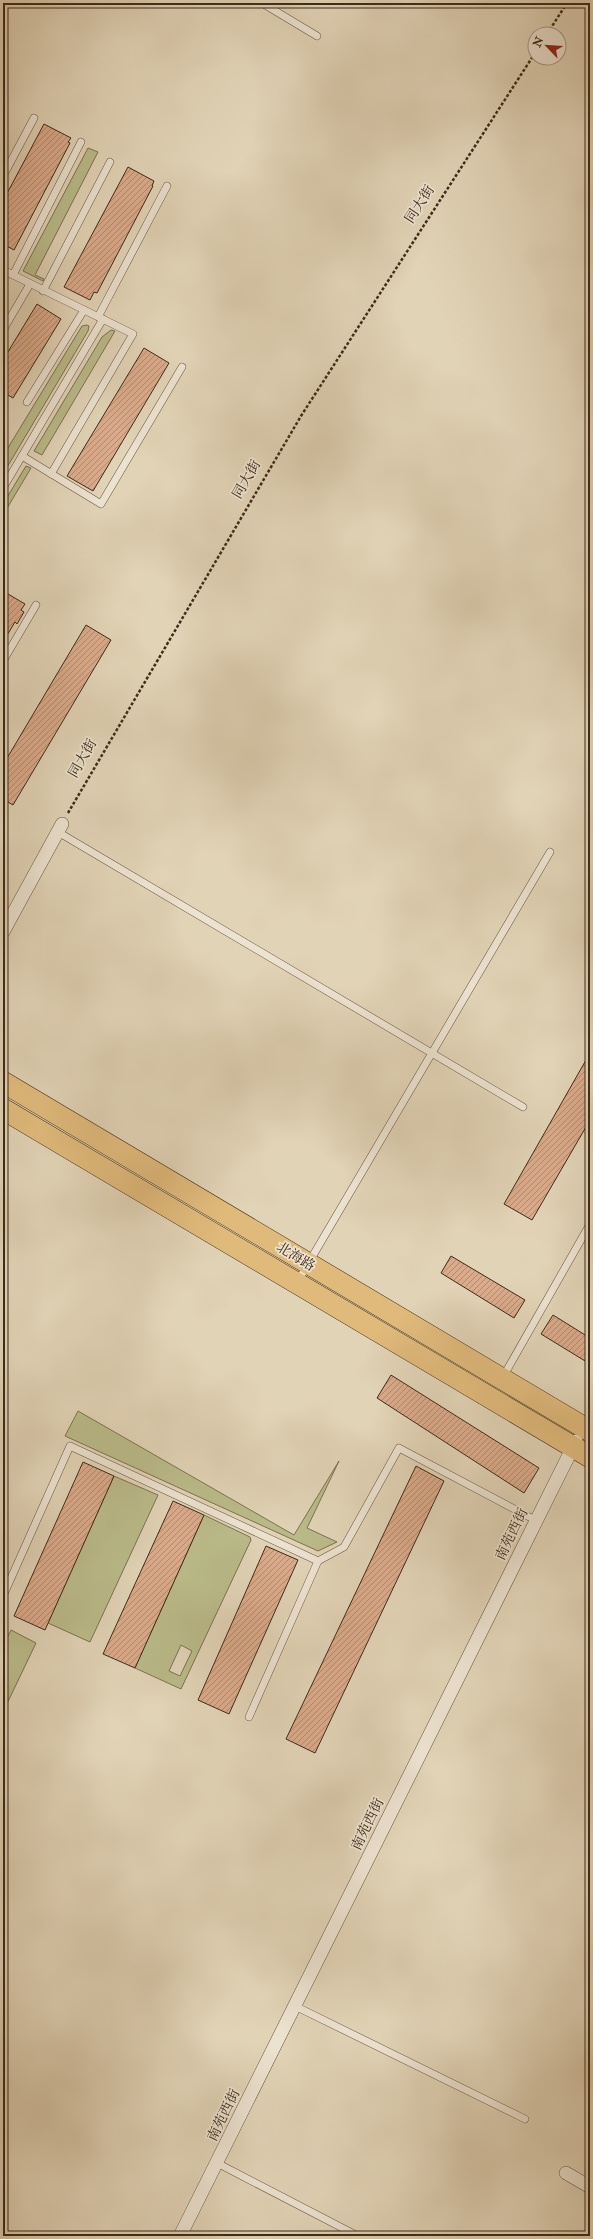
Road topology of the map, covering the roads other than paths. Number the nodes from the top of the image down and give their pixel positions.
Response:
1 (262, 3) edge
2 (317, 36) dead end
3 (34, 118) dead end
4 (81, 142) dead end
5 (110, 162) dead end
6 (3, 176) edge
7 (167, 186) dead end
8 (3, 270) edge
9 (13, 275) junction
10 (30, 284) junction
11 (43, 291) junction
12 (84, 310) junction
13 (101, 318) junction
14 (3, 330) edge
15 (182, 367) dead end
16 (27, 402) dead end
17 (22, 456) junction
18 (51, 474) junction
19 (3, 488) edge
20 (36, 605) dead end
21 (3, 661) edge
22 (60, 828) joint
23 (550, 852) dead end
24 (3, 932) edge
25 (432, 1053) junction
26 (3, 1082) edge
27 (523, 1107) dead end
28 (3, 1109) edge
29 (590, 1224) edge
30 (308, 1264) junction
31 (297, 1283) junction
32 (502, 1379) junction
33 (587, 1429) edge
34 (581, 1451) edge
35 (536, 1520) junction
36 (318, 1561) junction
37 (3, 1596) edge
38 (249, 1717) dead end
39 (295, 2006) junction
40 (525, 2119) dead end
41 (217, 2163) junction
42 (566, 2173) dead end
43 (590, 2187) edge
44 (180, 2236) edge
45 (358, 2236) edge

1 - 2 lane
3 - 6 lane
4 - 9 lane
5 - 11 lane
7 - 13 lane
8 - 9 lane
9 - 10 lane
10 - 11 lane
10 - 14 lane
11 - 12 lane
12 - 13 lane
12 - 16 lane
13 - 17 lane
13 - 18 lane
15 - 18 lane
17 - 18 lane
17 - 19 lane
20 - 21 lane
22 - 24 street
22 - 25 lane
23 - 25 lane
25 - 27 lane
25 - 30 lane
26 - 30 main road, 北海路
28 - 31 main road, 北海路
29 - 32 lane
30 - 31 lane
30 - 32 main road, 北海路
31 - 34 main road, 北海路
32 - 33 main road, 北海路
33 - 34 street, 南苑西街
34 - 35 street, 南苑西街
35 - 36 lane
35 - 39 street, 南苑西街
36 - 37 lane
36 - 38 lane
39 - 40 lane
39 - 41 street, 南苑西街
41 - 44 street, 南苑西街
41 - 45 lane
42 - 43 street

